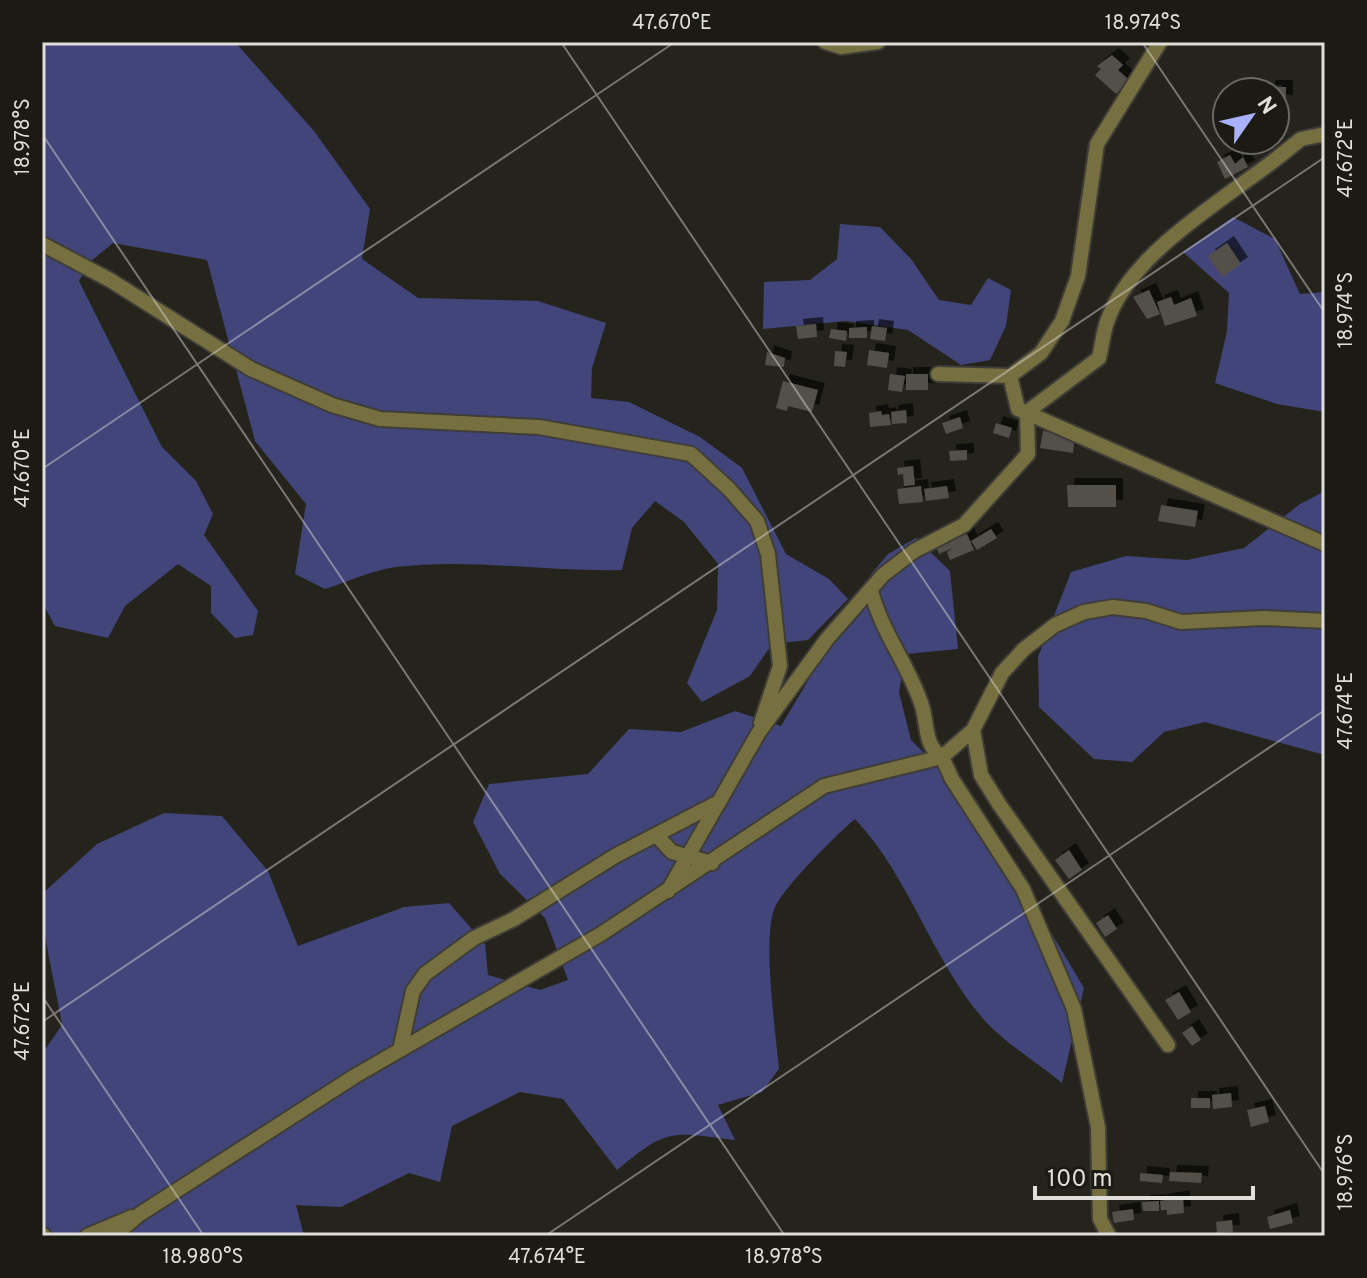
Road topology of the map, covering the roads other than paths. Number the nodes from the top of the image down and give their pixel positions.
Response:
1 (825, 42) edge
2 (878, 42) edge
3 (1160, 42) edge
4 (1325, 134) edge
5 (42, 244) edge
6 (938, 374) dead end
7 (1010, 376) junction
8 (1027, 412) junction
9 (1325, 544) edge
10 (871, 590) junction
11 (1325, 621) edge
12 (973, 730) junction
13 (759, 732) junction
14 (942, 757) junction
15 (715, 804) junction
16 (657, 836) junction
17 (687, 854) junction
18 (712, 863) junction
19 (667, 892) junction
20 (1168, 1045) dead end
21 (400, 1050) junction
22 (140, 1214) junction
23 (87, 1236) edge
24 (114, 1236) edge
25 (1109, 1236) edge

1 - 2 street
3 - 7 street
4 - 8 street
5 - 13 street
6 - 7 street
7 - 8 street
8 - 9 street
8 - 10 street
10 - 13 street
10 - 14 street
11 - 12 street
12 - 14 street
12 - 20 street
13 - 15 street
14 - 18 street
14 - 25 street
15 - 16 street
15 - 17 street
16 - 17 street
16 - 21 street
17 - 18 street
17 - 19 street
18 - 19 street
19 - 21 street
21 - 22 street
22 - 23 street
22 - 24 street

